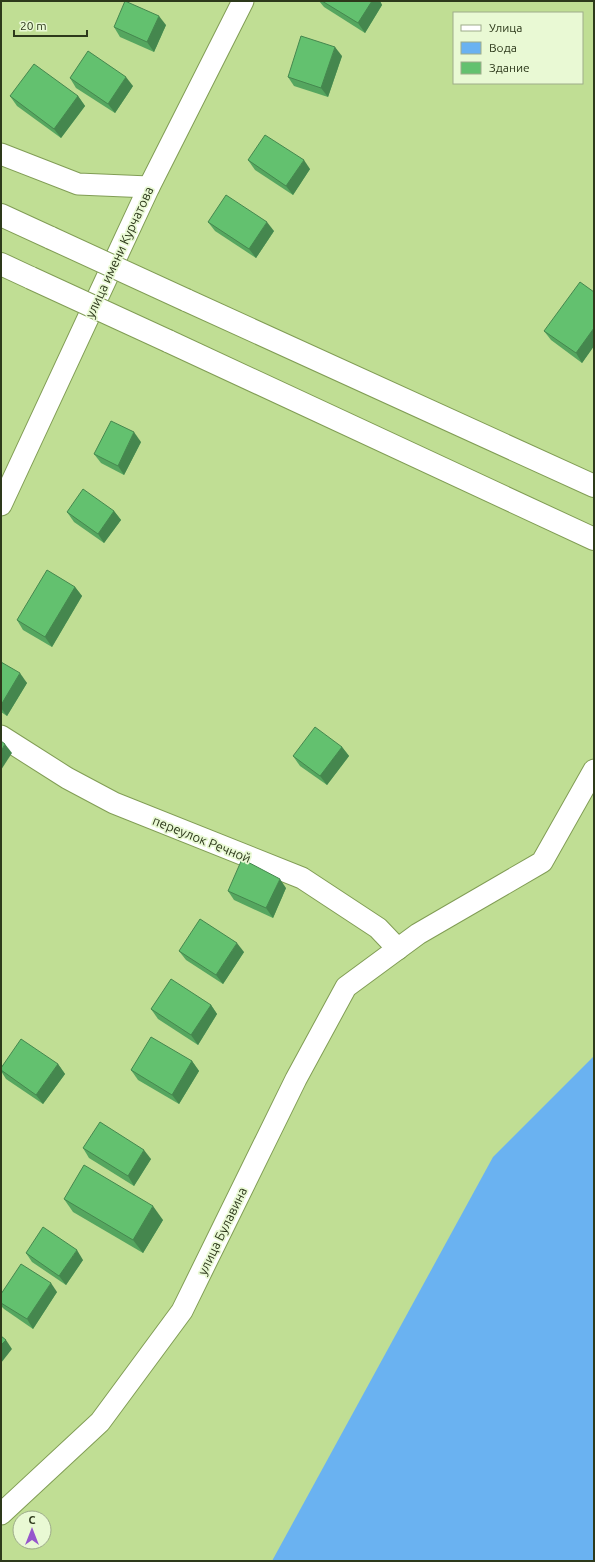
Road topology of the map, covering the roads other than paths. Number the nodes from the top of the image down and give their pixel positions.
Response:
1 (242, 1) edge
2 (1, 154) edge
3 (149, 187) junction
4 (1, 215) edge
5 (1, 264) edge
6 (594, 486) edge
7 (1, 505) edge
8 (594, 539) edge
9 (1, 736) edge
10 (594, 770) edge
11 (398, 949) junction
12 (1, 1514) edge

1 - 3 street, улица имени Курчатова
2 - 3 street
3 - 7 street, улица имени Курчатова
4 - 6 highway, bridge
5 - 8 highway, bridge
9 - 11 street, переулок Речной
10 - 11 street, улица Булавина
11 - 12 street, улица Булавина

